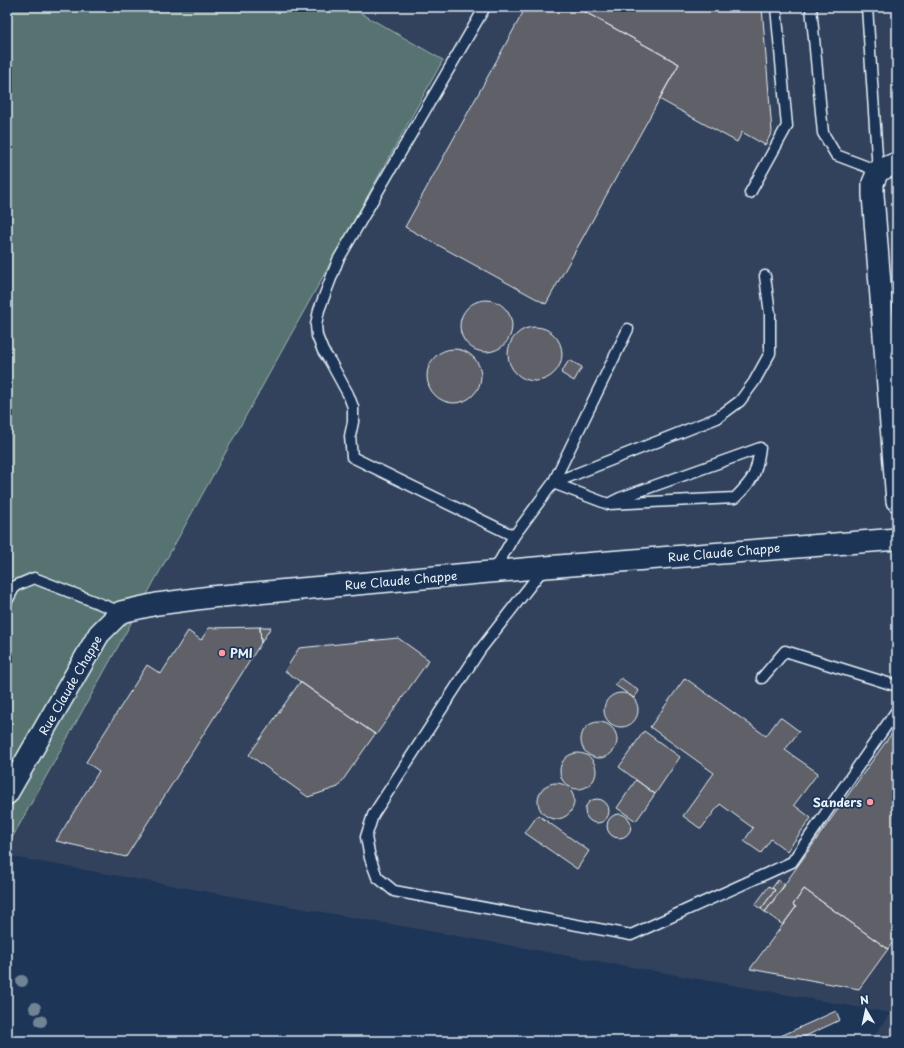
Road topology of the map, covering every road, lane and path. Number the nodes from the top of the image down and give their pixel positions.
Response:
1 (485, 7) edge
2 (776, 7) edge
3 (811, 7) edge
4 (867, 7) edge
5 (897, 163) edge
6 (878, 171) junction
7 (750, 193) dead end
8 (765, 276) dead end
9 (628, 329) dead end
10 (553, 483) junction
11 (897, 501) edge
12 (608, 504) junction
13 (514, 536) junction
14 (897, 538) edge
15 (546, 567) junction
16 (494, 572) junction
17 (7, 602) edge
18 (121, 612) junction
19 (762, 678) dead end
20 (897, 686) edge
21 (897, 710) edge
22 (7, 794) edge

1 - 13 lane
2 - 7 lane
3 - 6 lane
4 - 6 lane
5 - 6 street
6 - 11 street
8 - 10 lane
9 - 10 lane
10 - 12 lane
10 - 13 lane
12 - 12 lane
13 - 16 lane
14 - 15 street, Rue Claude Chappe
15 - 16 street, Rue Claude Chappe
15 - 21 lane
16 - 18 street, Rue Claude Chappe
17 - 18 lane
18 - 22 street, Rue Claude Chappe
19 - 20 lane

